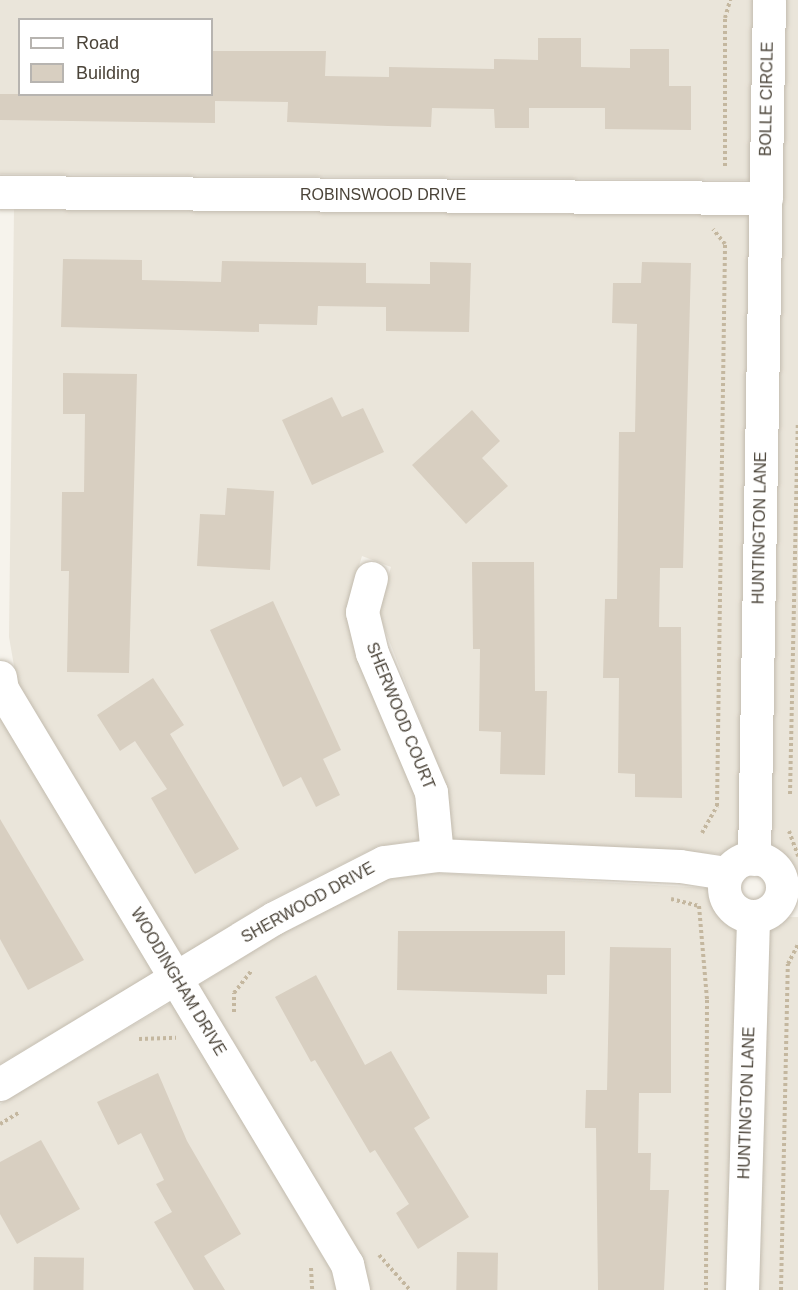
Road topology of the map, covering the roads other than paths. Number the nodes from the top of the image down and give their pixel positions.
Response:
1 (769, 0) edge
2 (0, 192) edge
3 (766, 198) junction
4 (371, 578) dead end
5 (0, 676) edge
6 (437, 855) junction
7 (740, 866) junction
8 (789, 899) edge
9 (753, 916) junction
10 (177, 979) junction
11 (0, 1084) edge
12 (353, 1290) edge
13 (742, 1290) edge

1 - 3 street, BOLLE CIRCLE
2 - 3 street, ROBINSWOOD DRIVE
3 - 7 street, HUNTINGTON LANE
4 - 6 street, SHERWOOD COURT
5 - 10 street, WOODINGHAM DRIVE
6 - 7 street, SHERWOOD DRIVE
6 - 10 street, SHERWOOD DRIVE
7 - 8 street
7 - 9 street, HUNTINGTON LANE
8 - 9 street
9 - 13 street, HUNTINGTON LANE
10 - 11 street, SHERWOOD DRIVE
10 - 12 street, WOODINGHAM DRIVE

